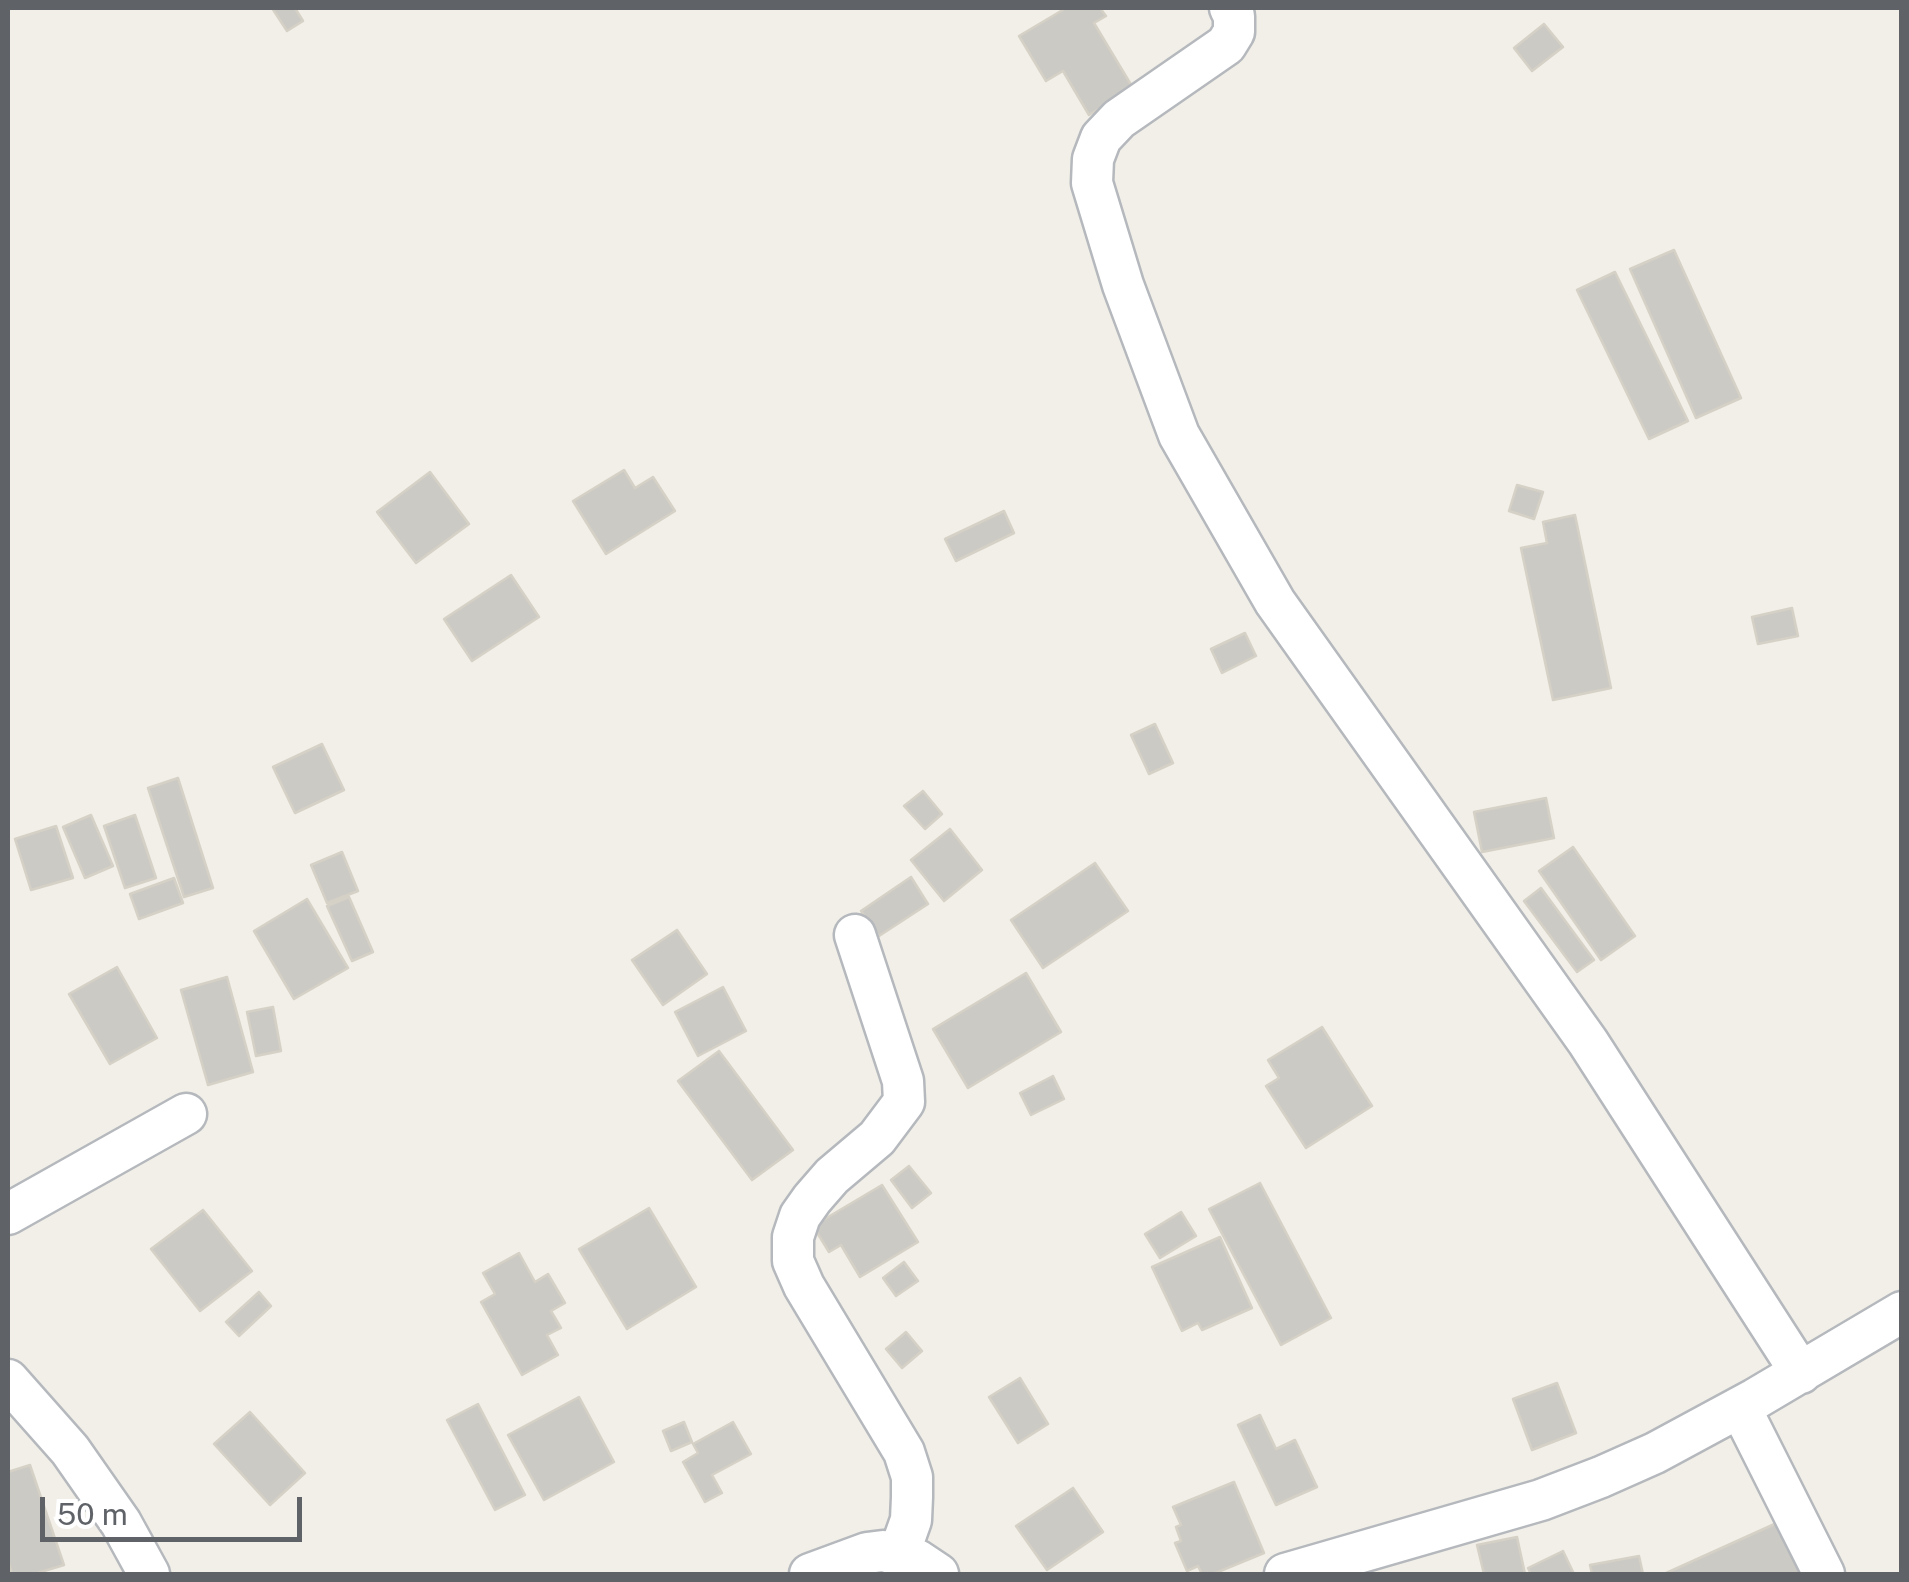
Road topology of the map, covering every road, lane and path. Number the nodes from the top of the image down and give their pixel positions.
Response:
1 (1230, 8) edge
2 (855, 936) dead end
3 (186, 1114) dead end
4 (8, 1214) edge
5 (1902, 1312) edge
6 (1801, 1372) junction
7 (8, 1380) edge
8 (1740, 1407) junction
9 (899, 1554) junction
10 (149, 1574) edge
11 (810, 1574) edge
12 (938, 1574) edge
13 (1285, 1574) edge
14 (1824, 1574) edge

1 - 6 street
2 - 9 street
3 - 4 street
5 - 6 street
6 - 8 street
7 - 10 street
8 - 13 street
8 - 14 street
9 - 11 street
9 - 12 street

